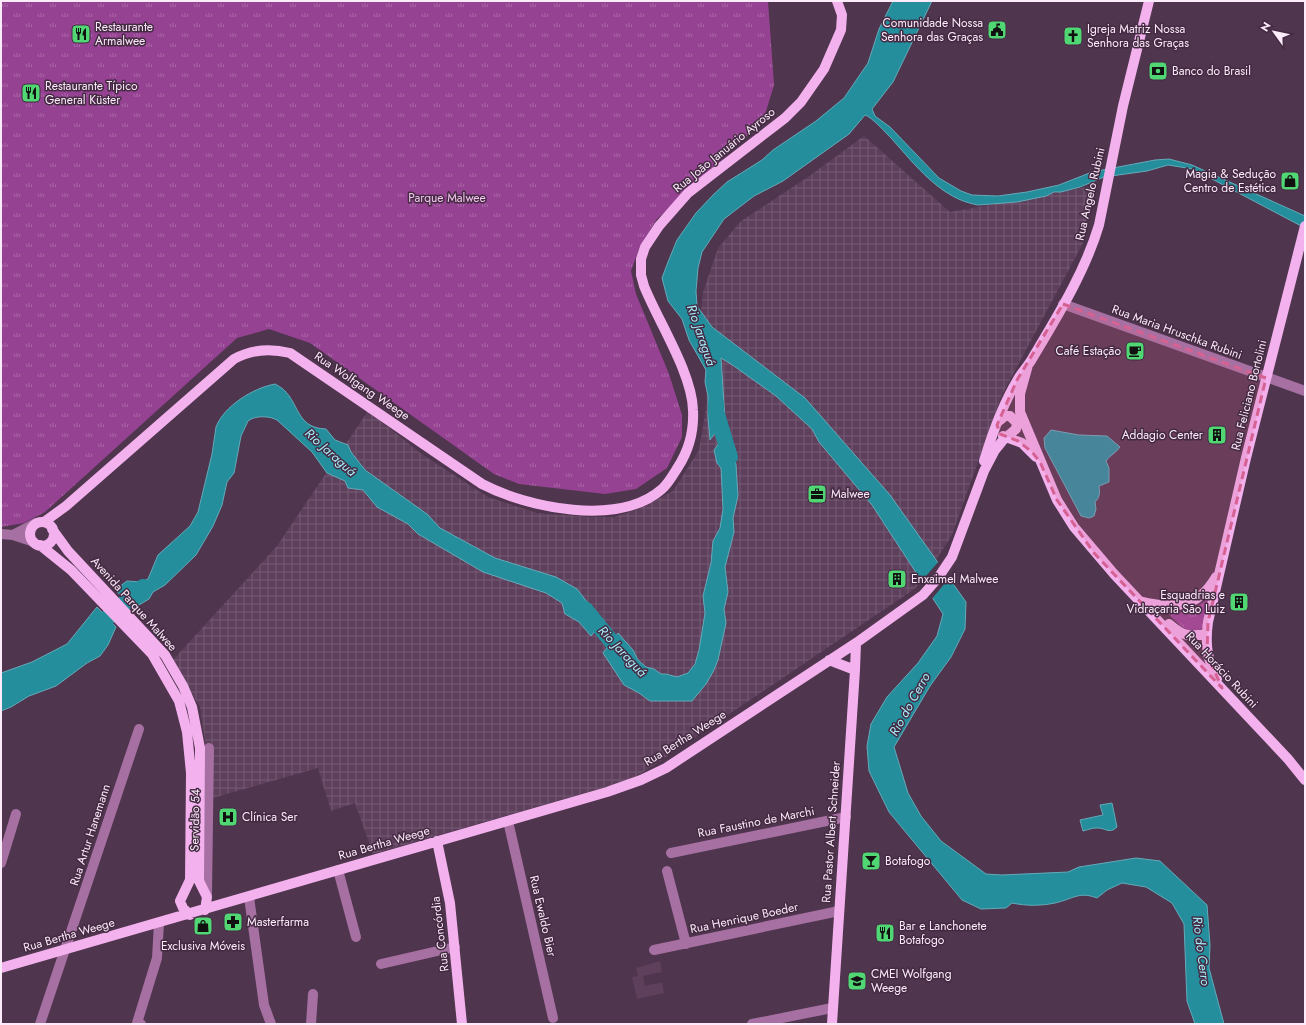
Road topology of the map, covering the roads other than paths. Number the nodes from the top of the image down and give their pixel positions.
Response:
1 (837, 1) edge
2 (1149, 1) edge
3 (1304, 231) edge
4 (1063, 304) junction
5 (1028, 366) junction
6 (1266, 378) junction
7 (1305, 391) edge
8 (998, 423) junction
9 (1007, 436) junction
10 (1040, 462) junction
11 (984, 471) junction
12 (672, 477) joint
13 (46, 525) junction
14 (1, 534) edge
15 (13, 536) junction
16 (37, 544) junction
17 (1220, 570) junction
18 (92, 584) junction
19 (1143, 605) junction
20 (130, 624) junction
21 (1207, 634) junction
22 (856, 643) junction
23 (829, 660) junction
24 (856, 670) junction
25 (1222, 688) junction
26 (139, 729) dead end
27 (209, 748) dead end
28 (1305, 780) edge
29 (16, 814) dead end
30 (846, 817) junction
31 (508, 821) junction
32 (437, 841) junction
33 (671, 853) dead end
34 (1, 863) edge
35 (338, 870) junction
36 (667, 871) dead end
37 (187, 888) junction
38 (205, 892) junction
39 (249, 897) junction
40 (229, 902) junction
41 (181, 904) junction
42 (205, 910) junction
43 (839, 911) junction
44 (190, 915) junction
45 (163, 922) junction
46 (356, 937) dead end
47 (686, 944) junction
48 (455, 947) junction
49 (66, 949) junction
50 (654, 950) dead end
51 (381, 964) dead end
52 (1, 968) edge
53 (313, 994) dead end
54 (832, 1008) junction
55 (553, 1018) dead end
56 (40, 1024) edge
57 (138, 1024) edge
58 (271, 1024) edge
59 (311, 1024) edge
60 (462, 1024) edge
61 (752, 1024) edge
62 (832, 1024) edge

1 - 12 main road, Rua João Januário Ayroso
2 - 4 main road, Rua Angelo Rubini
3 - 6 main road, Rua Feliciano Bortolini
4 - 5 main road, Rua Angelo Rubini
4 - 6 street, Rua Maria Hruschka Rubini
5 - 8 main road, Rua Angelo Rubini
5 - 10 main road, Rua Horácio Rubini
6 - 7 street, Rua Maria Hruschka Rubini
6 - 17 main road, Rua Feliciano Bortolini
8 - 9 main road
8 - 9 main road
8 - 11 main road, Rua Bertha Weege
9 - 10 main road, Rua Horácio Rubini
9 - 11 main road, Rua Bertha Weege
10 - 19 main road, Rua Horácio Rubini
11 - 22 main road, Rua Bertha Weege
12 - 13 main road, Rua Wolfgang Weege
13 - 15 street, Rua Wolfgang Weege
13 - 16 main road
13 - 16 main road
13 - 18 main road, Avenida Parque Malwee
14 - 15 street
15 - 16 street
16 - 18 main road, Avenida Parque Malwee
17 - 19 main road, Rua Feliciano Bortolini
17 - 21 main road, Rua Feliciano Bortolini
18 - 20 main road, Avenida Parque Malwee
19 - 21 main road
19 - 25 main road, Rua Horácio Rubini
20 - 37 main road, Avenida Parque Malwee
20 - 38 main road, Avenida Parque Malwee
21 - 25 main road, Rua Feliciano Bortolini
22 - 23 main road, Rua Bertha Weege
22 - 24 main road, Rua Pastor Albert Schneider
23 - 24 main road
23 - 31 main road, Rua Bertha Weege
24 - 30 main road, Rua Pastor Albert Schneider
25 - 28 main road, Rua Horácio Rubini
26 - 49 street, Rua Artur Hanemann
27 - 38 street, Servidão 54
29 - 34 street
30 - 33 street, Rua Faustino de Marchi
30 - 43 main road, Rua Pastor Albert Schneider
31 - 32 main road, Rua Bertha Weege
31 - 55 street, Rua Ewaldo Bier
32 - 35 main road, Rua Bertha Weege
32 - 48 main road, Rua Concórdia
35 - 39 main road, Rua Bertha Weege
35 - 46 street
36 - 47 street
37 - 38 main road
37 - 41 main road
38 - 40 main road
38 - 42 main road
39 - 40 main road, Rua Bertha Weege
39 - 58 street
40 - 42 main road, Rua Bertha Weege
41 - 44 main road
41 - 45 main road
42 - 44 main road, Rua Bertha Weege
43 - 47 street, Rua Henrique Boeder
43 - 54 main road, Rua Pastor Albert Schneider
44 - 45 main road, Rua Bertha Weege
45 - 49 main road, Rua Bertha Weege
45 - 57 street
47 - 50 street, Rua Henrique Boeder
48 - 51 street
48 - 60 main road, Rua Concórdia
49 - 52 main road, Rua Bertha Weege
49 - 56 street, Rua Artur Hanemann
53 - 59 street
54 - 61 street
54 - 62 main road, Rua Pastor Albert Schneider

